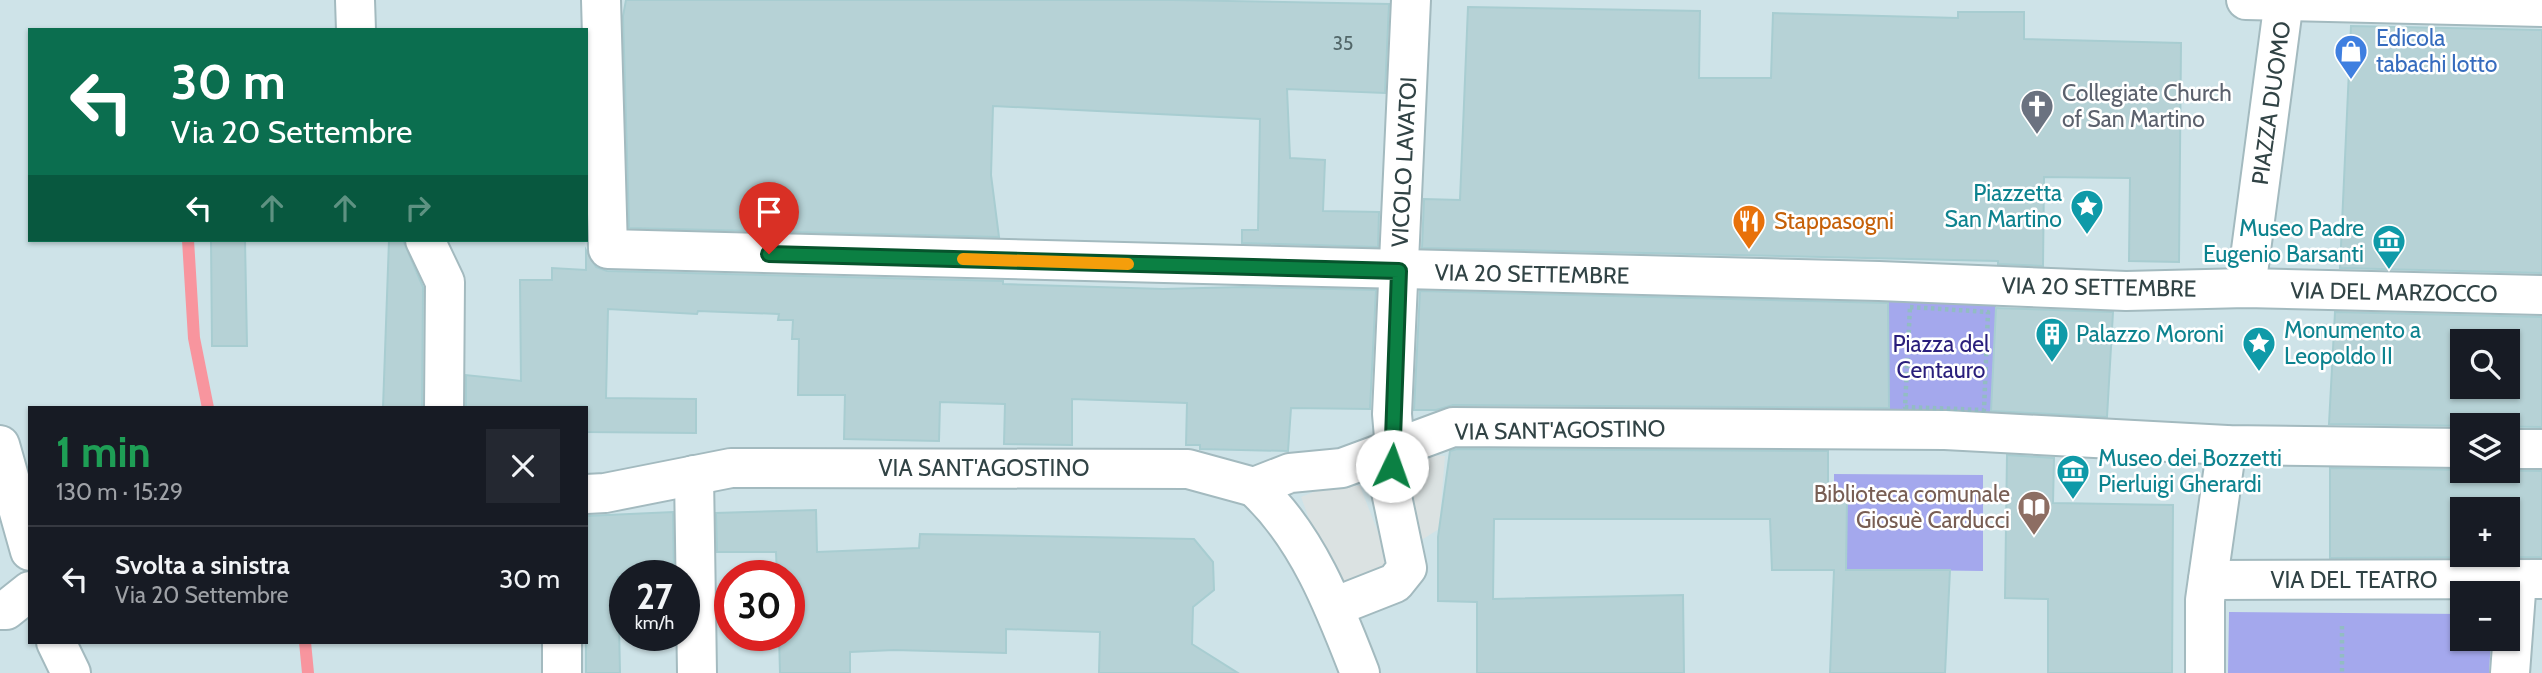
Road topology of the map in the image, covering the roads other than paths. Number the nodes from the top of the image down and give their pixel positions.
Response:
1 (355, 0) edge
2 (601, 0) edge
3 (1411, 0) edge
4 (2246, 0) edge
5 (2284, 1) edge
6 (2542, 7) edge
7 (356, 28) edge
8 (426, 242) edge
9 (1399, 271) junction
10 (2246, 288) junction
11 (2542, 295) edge
12 (444, 406) edge
13 (0, 445) edge
14 (2227, 445) junction
15 (2450, 448) edge
16 (1395, 449) junction
17 (2520, 449) edge
18 (2542, 449) edge
19 (694, 475) junction
20 (1254, 487) junction
21 (588, 494) edge
22 (28, 544) edge
23 (2530, 579) edge
24 (2208, 580) junction
25 (28, 593) edge
26 (1334, 607) junction
27 (0, 610) edge
28 (57, 644) edge
29 (562, 644) edge
30 (71, 673) edge
31 (562, 673) edge
32 (697, 673) edge
33 (1360, 673) edge
34 (2206, 673) edge
35 (2510, 673) edge

1 - 7 street
2 - 9 street, VIA 20 SETTEMBRE
3 - 9 street, VICOLO LAVATOI
4 - 5 street, PIAZZA DUOMO
5 - 6 street, PIAZZA DUOMO
5 - 10 street, PIAZZA DUOMO
8 - 12 street
9 - 10 street, VIA 20 SETTEMBRE
9 - 16 street, VICOLO LAVATOI
10 - 11 street, VIA DEL MARZOCCO
13 - 22 street
14 - 15 street, VIA SANT'AGOSTINO
14 - 16 street, VIA SANT'AGOSTINO
14 - 24 street
16 - 20 street, VIA SANT'AGOSTINO
16 - 26 street, VICOLO LAVATOI
17 - 18 street
19 - 20 street, VIA SANT'AGOSTINO
19 - 21 street, VIA SANT'AGOSTINO
19 - 32 street
20 - 26 street
23 - 24 street, VIA DEL TEATRO
23 - 35 street
24 - 34 street
25 - 27 street
26 - 33 street
28 - 30 street
29 - 31 street

